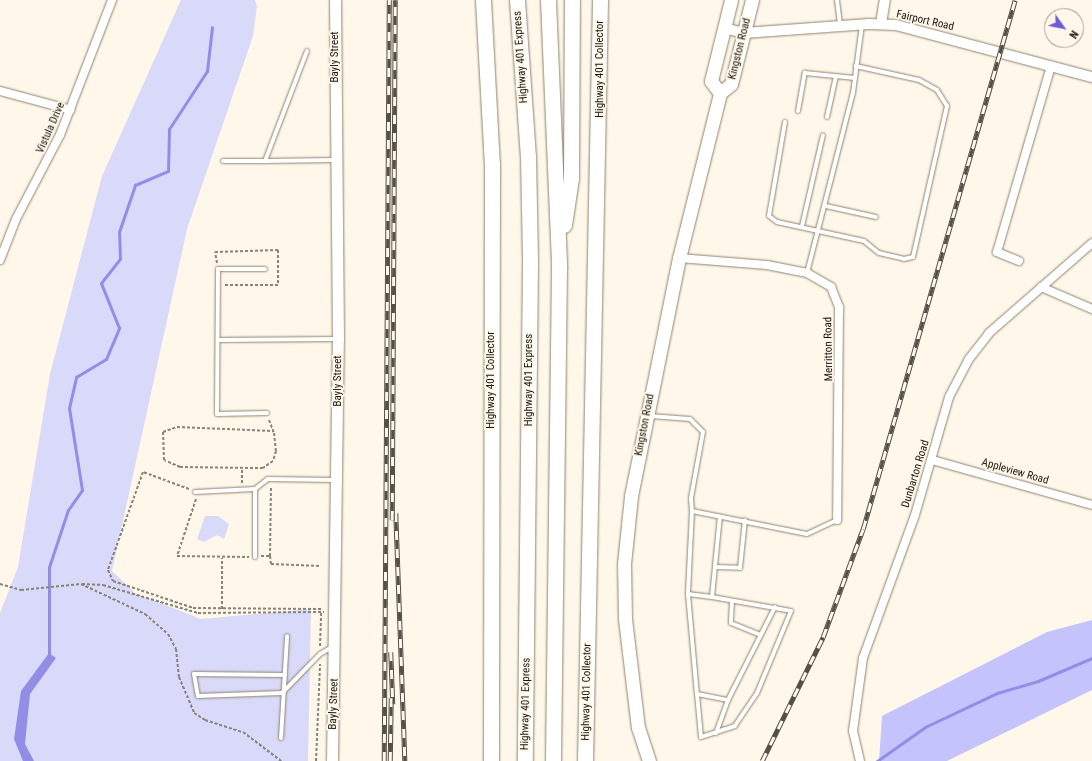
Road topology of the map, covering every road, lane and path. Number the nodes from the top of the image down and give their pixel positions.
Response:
1 (112, 0) edge
2 (335, 0) edge
3 (483, 0) edge
4 (517, 0) edge
5 (548, 0) edge
6 (572, 0) edge
7 (600, 0) edge
8 (731, 0) edge
9 (752, 0) edge
10 (837, 0) edge
11 (885, 0) edge
12 (862, 24) junction
13 (881, 24) junction
14 (840, 26) junction
15 (724, 28) junction
16 (744, 32) junction
17 (307, 51) dead end
18 (856, 66) junction
19 (1051, 66) junction
20 (836, 76) junction
21 (1092, 77) edge
22 (855, 78) junction
23 (0, 91) edge
24 (720, 93) junction
25 (71, 110) junction
26 (798, 111) dead end
27 (827, 117) dead end
28 (785, 122) dead end
29 (823, 135) dead end
30 (335, 160) junction
31 (223, 161) dead end
32 (265, 161) junction
33 (826, 206) junction
34 (876, 217) dead end
35 (802, 226) junction
36 (820, 230) junction
37 (1092, 243) edge
38 (678, 258) junction
39 (0, 260) edge
40 (1019, 261) dead end
41 (559, 268) junction
42 (265, 269) dead end
43 (807, 273) junction
44 (1041, 287) junction
45 (1092, 309) edge
46 (338, 339) junction
47 (219, 340) junction
48 (267, 413) joint
49 (647, 416) junction
50 (272, 431) junction
51 (932, 460) junction
52 (242, 468) junction
53 (338, 479) junction
54 (271, 480) junction
55 (255, 489) junction
56 (242, 490) junction
57 (195, 492) junction
58 (1092, 505) edge
59 (692, 511) junction
60 (720, 516) junction
61 (745, 520) junction
62 (837, 520) joint
63 (270, 556) junction
64 (255, 557) junction
65 (222, 558) junction
66 (320, 566) dead end
67 (715, 567) junction
68 (0, 584) edge
69 (81, 584) junction
70 (688, 594) junction
71 (712, 597) junction
72 (732, 601) junction
73 (775, 607) junction
74 (222, 609) junction
75 (321, 611) junction
76 (337, 612) junction
77 (760, 635) junction
78 (287, 636) dead end
79 (336, 645) junction
80 (320, 654) junction
81 (285, 675) junction
82 (282, 693) junction
83 (698, 694) junction
84 (728, 700) junction
85 (716, 733) junction
86 (280, 738) dead end
87 (280, 761) edge
88 (316, 761) edge
89 (332, 761) edge
90 (491, 761) edge
91 (525, 761) edge
92 (553, 761) edge
93 (585, 761) edge
94 (649, 761) edge
95 (860, 761) edge

1 - 25 street, Vistula Drive
2 - 30 main road, Bayly Street
3 - 90 highway, Highway 401 Collector
4 - 91 highway, Highway 401 Express
5 - 41 highway
6 - 41 highway
7 - 93 highway, Highway 401 Collector
8 - 15 main road, Kingston Road
9 - 16 main road, Kingston Road
10 - 14 lane
11 - 13 street
12 - 13 street, Fairport Road
12 - 14 street, Fairport Road
12 - 18 lane
13 - 19 street, Fairport Road
14 - 16 street, Fairport Road
15 - 16 street, Fairport Road
15 - 24 main road, Kingston Road
16 - 24 main road, Kingston Road
17 - 32 lane
18 - 22 lane
18 - 36 lane
19 - 21 street, Fairport Road
19 - 40 street
20 - 22 lane
20 - 26 lane
20 - 27 lane
22 - 33 lane
23 - 25 street
24 - 38 main road, Kingston Road
25 - 39 street, Vistula Drive
28 - 35 lane
29 - 35 lane
30 - 32 lane
30 - 46 main road, Bayly Street
31 - 32 lane
33 - 34 lane
33 - 36 lane
35 - 36 lane
36 - 43 lane
37 - 44 street, Dunbarton Road
38 - 43 street, Merritton Road
38 - 49 main road, Kingston Road
41 - 92 highway
42 - 47 lane
43 - 62 street, Merritton Road
44 - 45 street
44 - 51 street, Dunbarton Road
46 - 47 lane
46 - 53 main road, Bayly Street
47 - 48 lane
48 - 50 path
49 - 59 lane
49 - 94 main road, Kingston Road
50 - 52 path
50 - 52 path
51 - 58 street, Appleview Road
51 - 95 street, Dunbarton Road
52 - 56 path
53 - 54 lane
53 - 76 main road, Bayly Street
54 - 55 lane
54 - 63 path
55 - 56 lane
55 - 64 lane
56 - 57 lane
57 - 65 path
57 - 74 path
59 - 60 lane
59 - 70 lane
60 - 61 lane
60 - 67 lane
61 - 62 lane
61 - 67 lane
63 - 64 path
63 - 66 path
64 - 65 path
65 - 74 path
67 - 71 lane
68 - 69 path
69 - 75 path
69 - 87 path
70 - 71 lane
70 - 83 lane
71 - 72 lane
72 - 73 lane
72 - 77 lane
73 - 77 lane
73 - 85 lane
74 - 75 path
75 - 76 path
75 - 80 path
76 - 79 main road, Bayly Street
77 - 84 lane
78 - 81 lane
79 - 80 lane
79 - 89 main road, Bayly Street
80 - 82 lane
80 - 88 path
81 - 82 lane
81 - 82 lane
82 - 86 lane
83 - 84 lane
83 - 85 lane
84 - 85 lane

